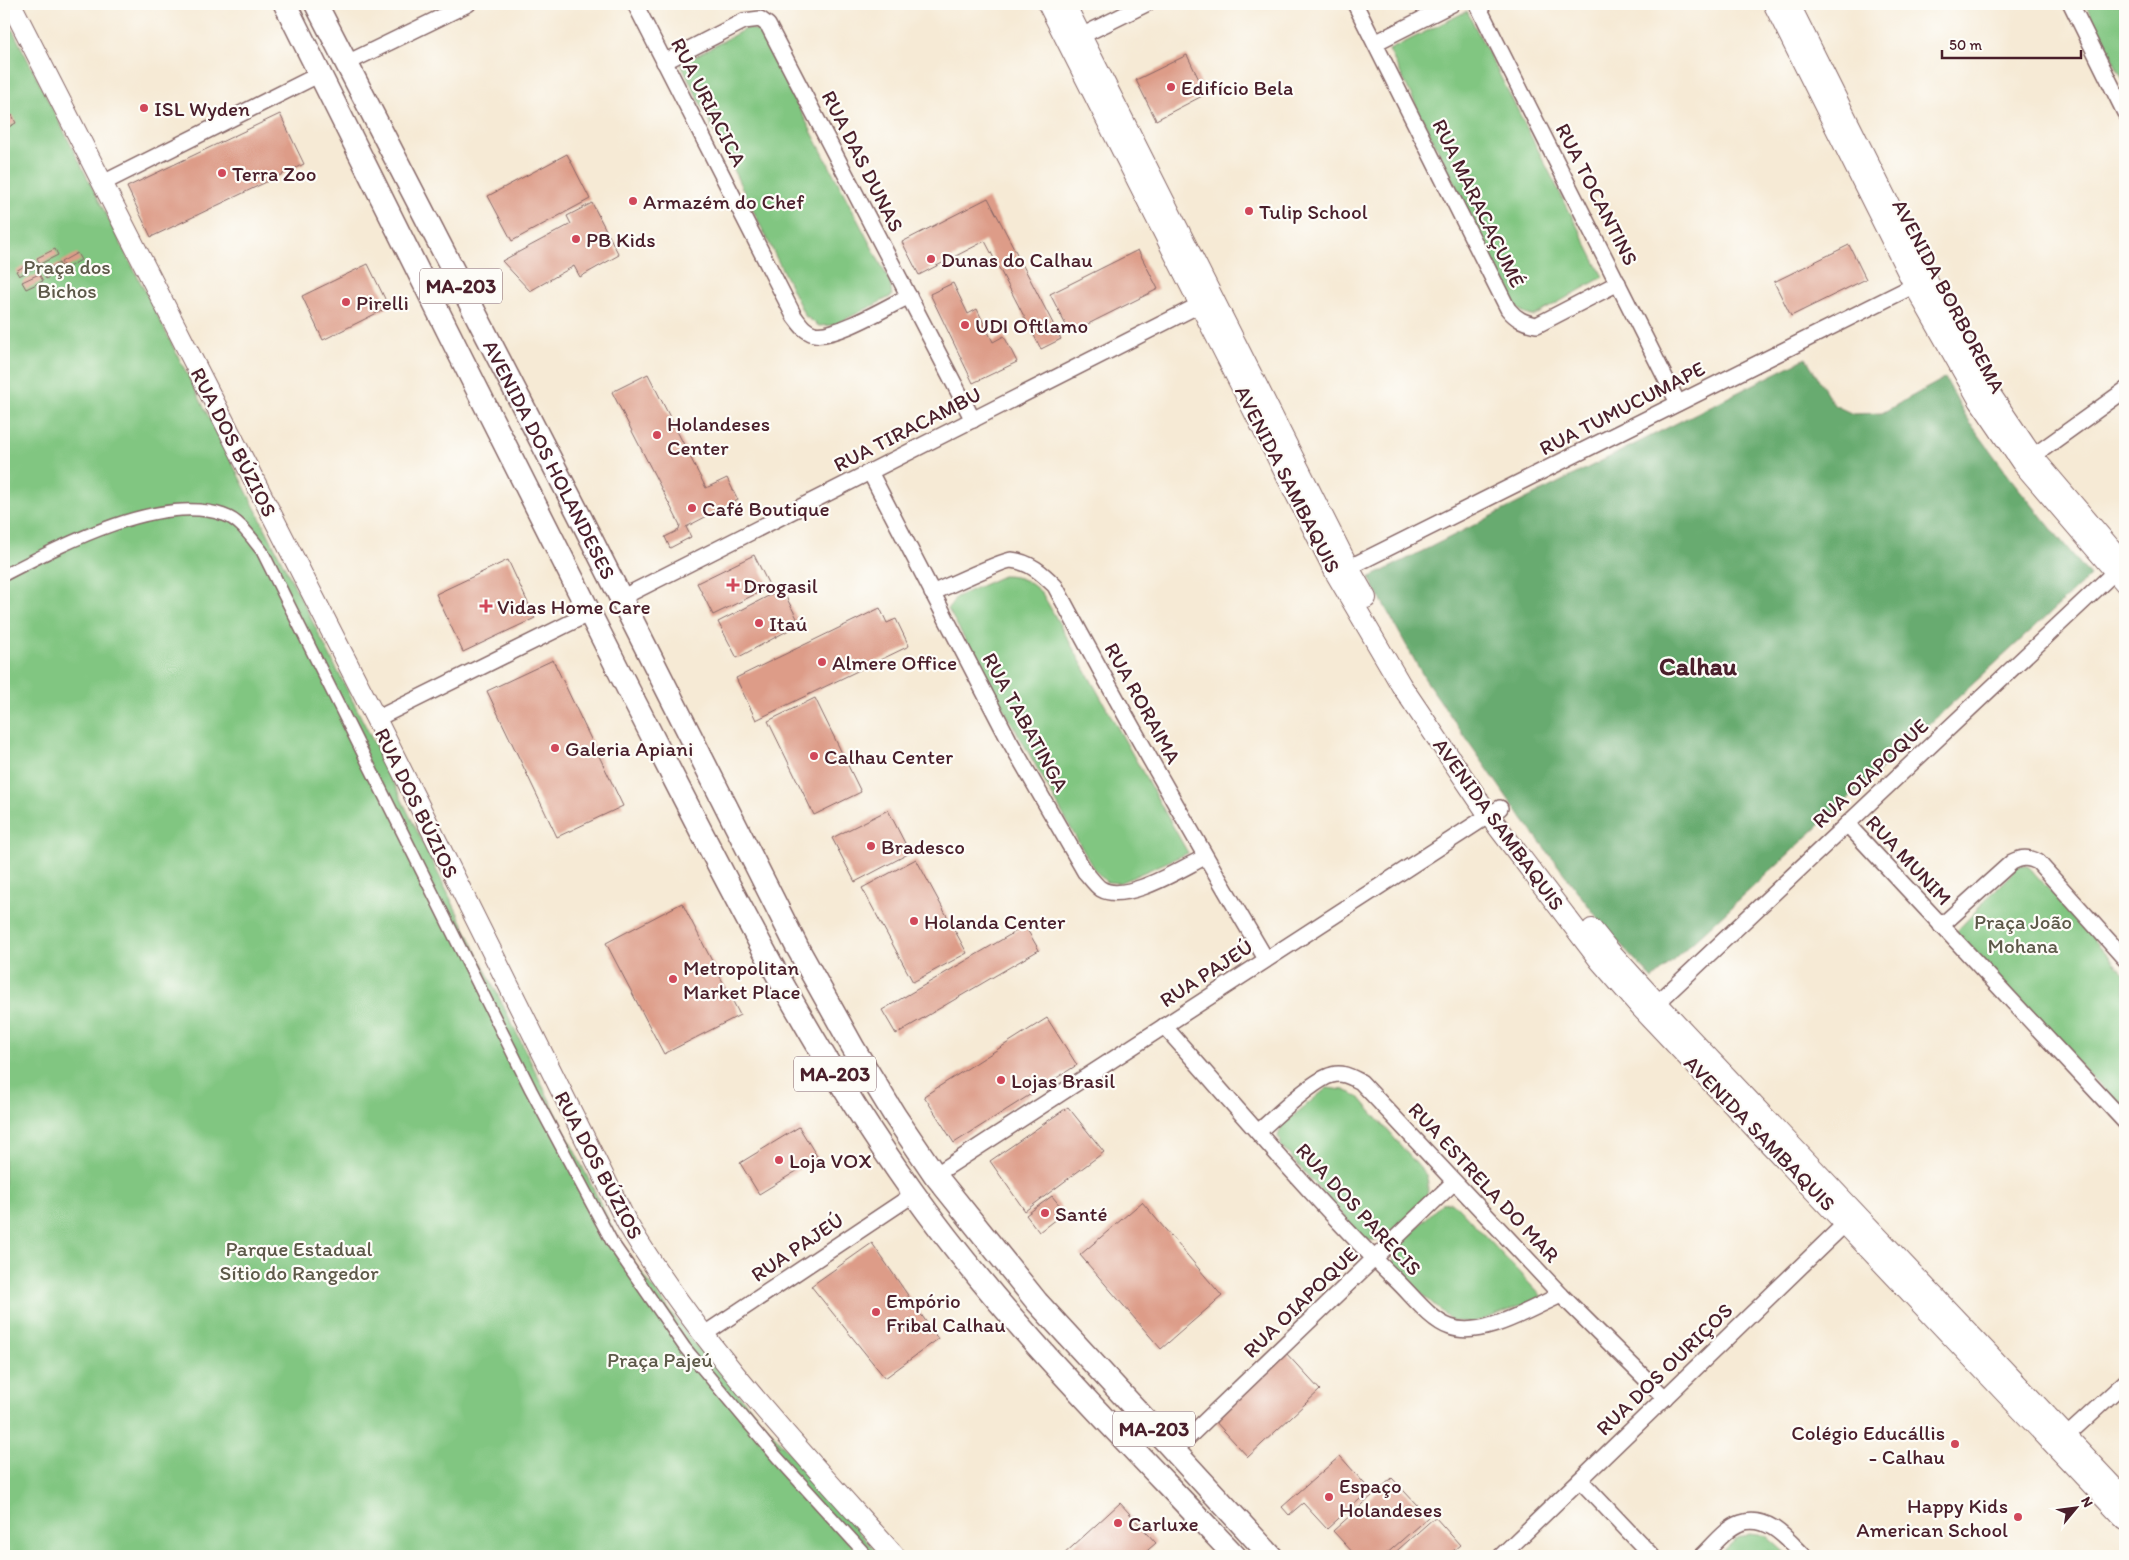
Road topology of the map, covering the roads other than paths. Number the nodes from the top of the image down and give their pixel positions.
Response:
1 (11, 4) edge
2 (285, 4) edge
3 (316, 4) edge
4 (468, 4) edge
5 (635, 4) edge
6 (1048, 4) edge
7 (1065, 4) edge
8 (1146, 4) edge
9 (1355, 4) edge
10 (1452, 4) edge
11 (1477, 4) edge
12 (1772, 4) edge
13 (1790, 4) edge
14 (2071, 4) edge
15 (1074, 39) junction
16 (1375, 43) junction
17 (664, 62) junction
18 (347, 64) junction
19 (320, 74) junction
20 (2125, 113) edge
21 (101, 184) junction
22 (1921, 282) junction
23 (1618, 283) junction
24 (908, 296) junction
25 (1206, 302) junction
26 (2125, 390) edge
27 (1678, 404) junction
28 (492, 419) junction
29 (972, 420) junction
30 (2027, 460) junction
31 (870, 472) junction
32 (576, 509) junction
33 (560, 554) junction
34 (1342, 571) junction
35 (2122, 571) edge
36 (4, 575) edge
37 (932, 593) junction
38 (620, 598) junction
39 (590, 613) junction
40 (656, 668) junction
41 (376, 719) junction
42 (1494, 811) junction
43 (1847, 824) junction
44 (1205, 856) junction
45 (1941, 926) junction
46 (1266, 959) junction
47 (2125, 959) edge
48 (1651, 1008) junction
49 (1164, 1026) junction
50 (2125, 1122) edge
51 (1258, 1132) junction
52 (935, 1175) junction
53 (1454, 1182) junction
54 (914, 1194) junction
55 (1851, 1218) junction
56 (1375, 1259) junction
57 (1560, 1295) junction
58 (703, 1335) junction
59 (2125, 1382) edge
60 (1665, 1398) junction
61 (2061, 1442) junction
62 (1174, 1451) junction
63 (1580, 1480) junction
64 (2125, 1498) edge
65 (2125, 1520) edge
66 (867, 1556) edge
67 (894, 1556) edge
68 (1234, 1556) edge
69 (1271, 1556) edge
70 (1501, 1556) edge
71 (1652, 1556) edge
72 (1702, 1556) edge
73 (1804, 1556) edge

1 - 21 main road, RUA DOS BÚZIOS
2 - 19 main road, AVENIDA DOS HOLANDESES / MA-203
3 - 18 main road, AVENIDA DOS HOLANDESES / MA-203
4 - 18 street
5 - 17 street, RUA URIACICA
6 - 15 main road, AVENIDA SAMBAQUIS
7 - 15 main road, AVENIDA SAMBAQUIS
8 - 15 street
9 - 16 street, RUA MARACAÇUMÉ
10 - 16 street
11 - 23 street, RUA TOCANTINS
12 - 22 street, AVENIDA BORBOREMA
13 - 22 street, AVENIDA BORBOREMA
14 - 20 street
15 - 25 main road, AVENIDA SAMBAQUIS
16 - 23 street, RUA MARACAÇUMÉ
17 - 24 street, RUA URIACICA
17 - 24 street, RUA DAS DUNAS
18 - 32 main road, AVENIDA DOS HOLANDESES / MA-203
19 - 21 street
19 - 28 main road, AVENIDA DOS HOLANDESES / MA-203
21 - 41 main road, RUA DOS BÚZIOS
22 - 27 street, RUA TUMUCUMAPE
22 - 30 street, AVENIDA BORBOREMA
23 - 27 street, RUA TOCANTINS
24 - 29 street, RUA DAS DUNAS
25 - 29 street, RUA TIRACAMBU
25 - 34 main road, AVENIDA SAMBAQUIS
26 - 30 street
27 - 34 street, RUA TUMUCUMAPE
28 - 32 main road
28 - 33 main road, AVENIDA DOS HOLANDESES / MA-203
29 - 31 street, RUA TIRACAMBU
30 - 35 street, AVENIDA BORBOREMA
31 - 37 street, RUA TABATINGA
31 - 38 street, RUA TIRACAMBU
32 - 38 main road, AVENIDA DOS HOLANDESES / MA-203
33 - 39 main road, AVENIDA DOS HOLANDESES / MA-203
33 - 40 main road
34 - 42 main road, AVENIDA SAMBAQUIS
35 - 43 street, RUA OIAPOQUE
36 - 66 street
37 - 44 street, RUA RORAIMA
37 - 44 street, RUA TABATINGA
38 - 40 main road, AVENIDA DOS HOLANDESES / MA-203
39 - 41 street
39 - 54 main road, AVENIDA DOS HOLANDESES / MA-203
40 - 52 main road, AVENIDA DOS HOLANDESES / MA-203
41 - 58 main road, RUA DOS BÚZIOS
42 - 46 street, RUA PAJEÚ
42 - 48 main road, AVENIDA SAMBAQUIS
43 - 45 street, RUA MUNIM
43 - 48 street, RUA OIAPOQUE
44 - 46 street, RUA RORAIMA
45 - 47 street
45 - 50 street, RUA MUNIM
46 - 49 street, RUA PAJEÚ
48 - 55 main road, AVENIDA SAMBAQUIS
49 - 51 street, RUA DOS PARECIS
49 - 52 street, RUA PAJEÚ
51 - 53 street, RUA ESTRELA DO MAR
51 - 56 street, RUA DOS PARECIS
52 - 62 main road, AVENIDA DOS HOLANDESES / MA-203
53 - 56 street, RUA OIAPOQUE
53 - 57 street, RUA ESTRELA DO MAR
54 - 58 street, RUA PAJEÚ
54 - 68 main road, AVENIDA DOS HOLANDESES / MA-203
55 - 60 street, RUA DOS OURIÇOS
55 - 61 main road, AVENIDA SAMBAQUIS
56 - 57 street, RUA DOS PARECIS
56 - 62 street, RUA OIAPOQUE
57 - 60 street, RUA ESTRELA DO MAR
58 - 67 main road, RUA DOS BÚZIOS
59 - 61 street
60 - 63 street, RUA DOS OURIÇOS
61 - 64 main road, AVENIDA SAMBAQUIS
61 - 65 main road, AVENIDA SAMBAQUIS
62 - 69 main road, AVENIDA DOS HOLANDESES / MA-203
63 - 70 street, RUA DOS OURIÇOS
63 - 71 street
72 - 73 street

